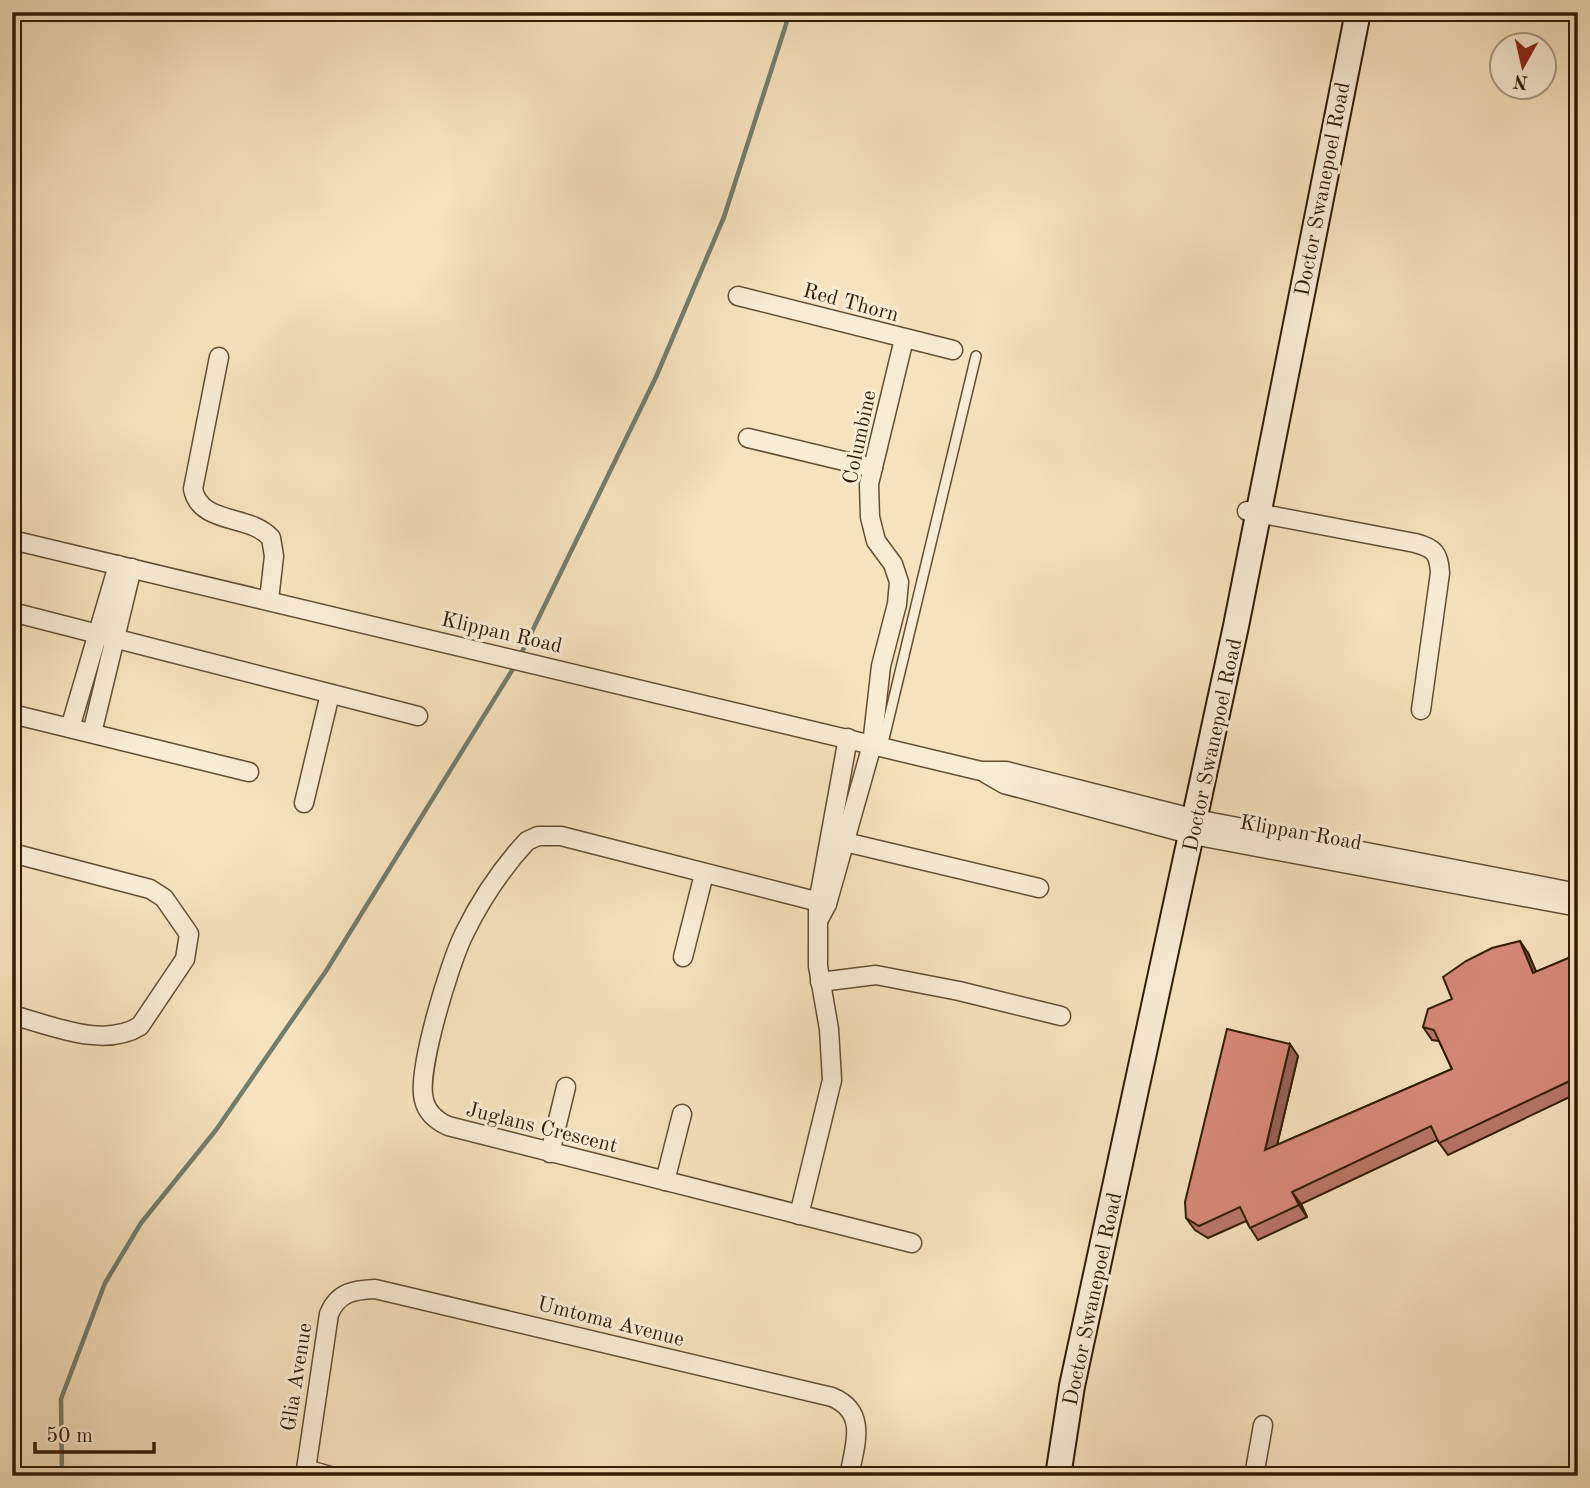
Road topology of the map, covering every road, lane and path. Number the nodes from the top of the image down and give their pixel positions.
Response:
1 (1346, 12) edge
2 (1357, 12) edge
3 (738, 296) dead end
4 (904, 339) junction
5 (953, 350) dead end
6 (976, 356) dead end
7 (219, 357) dead end
8 (748, 438) dead end
9 (873, 468) junction
10 (1253, 512) junction
11 (12, 540) edge
12 (125, 566) junction
13 (269, 600) junction
14 (12, 612) edge
15 (106, 636) junction
16 (330, 694) junction
17 (1421, 710) dead end
18 (12, 714) edge
19 (418, 716) dead end
20 (70, 728) junction
21 (92, 733) junction
22 (848, 738) junction
23 (877, 746) junction
24 (249, 772) dead end
25 (304, 803) dead end
26 (1187, 825) junction
27 (845, 842) junction
28 (12, 853) edge
29 (1436, 866) junction
30 (704, 874) junction
31 (1448, 882) junction
32 (1510, 886) junction
33 (1039, 888) dead end
34 (1578, 893) edge
35 (1578, 907) edge
36 (821, 909) junction
37 (683, 957) dead end
38 (820, 982) junction
39 (12, 1015) edge
40 (1061, 1016) dead end
41 (566, 1087) dead end
42 (682, 1114) dead end
43 (550, 1153) junction
44 (665, 1181) junction
45 (799, 1215) junction
46 (912, 1243) dead end
47 (346, 1292) joint
48 (1263, 1425) dead end
49 (305, 1473) edge
50 (330, 1476) edge
51 (849, 1476) edge
52 (1052, 1476) edge
53 (1058, 1476) edge
54 (1254, 1476) edge

1 - 10 main road, Doctor Swanepoel Road
2 - 10 main road, Doctor Swanepoel Road
3 - 4 street, Red Thorn
4 - 5 street, Red Thorn
4 - 9 street, Columbine
6 - 23 lane
7 - 13 street
8 - 9 street
9 - 23 street, Columbine
10 - 17 street
10 - 26 main road, Doctor Swanepoel Road
11 - 12 street, Klippan Road
12 - 13 street, Klippan Road
12 - 15 street
13 - 22 street, Klippan Road
14 - 15 street
15 - 16 street
15 - 20 street
15 - 21 street
16 - 19 street
16 - 25 street
18 - 20 street
20 - 21 street
21 - 24 street
22 - 23 street, Klippan Road
22 - 36 street
23 - 26 street, Klippan Road
23 - 27 street, Columbine
26 - 29 street, Klippan Road
26 - 31 street, Klippan Road
26 - 52 main road, Doctor Swanepoel Road
26 - 53 main road, Doctor Swanepoel Road
27 - 33 street
27 - 36 street, Columbine
28 - 39 street
29 - 31 lane
29 - 32 street, Klippan Road
30 - 36 street, Juglans Crescent
30 - 37 street
30 - 43 street, Juglans Crescent
31 - 32 street, Klippan Road
32 - 34 street, Klippan Road
32 - 35 street, Klippan Road
36 - 38 street
38 - 40 street
38 - 45 street
41 - 43 street
42 - 44 street
43 - 44 street, Juglans Crescent
44 - 45 street, Juglans Crescent
45 - 46 street, Juglans Crescent
47 - 49 street, Glia Avenue
47 - 51 street, Umtoma Avenue
48 - 54 street
49 - 50 street

